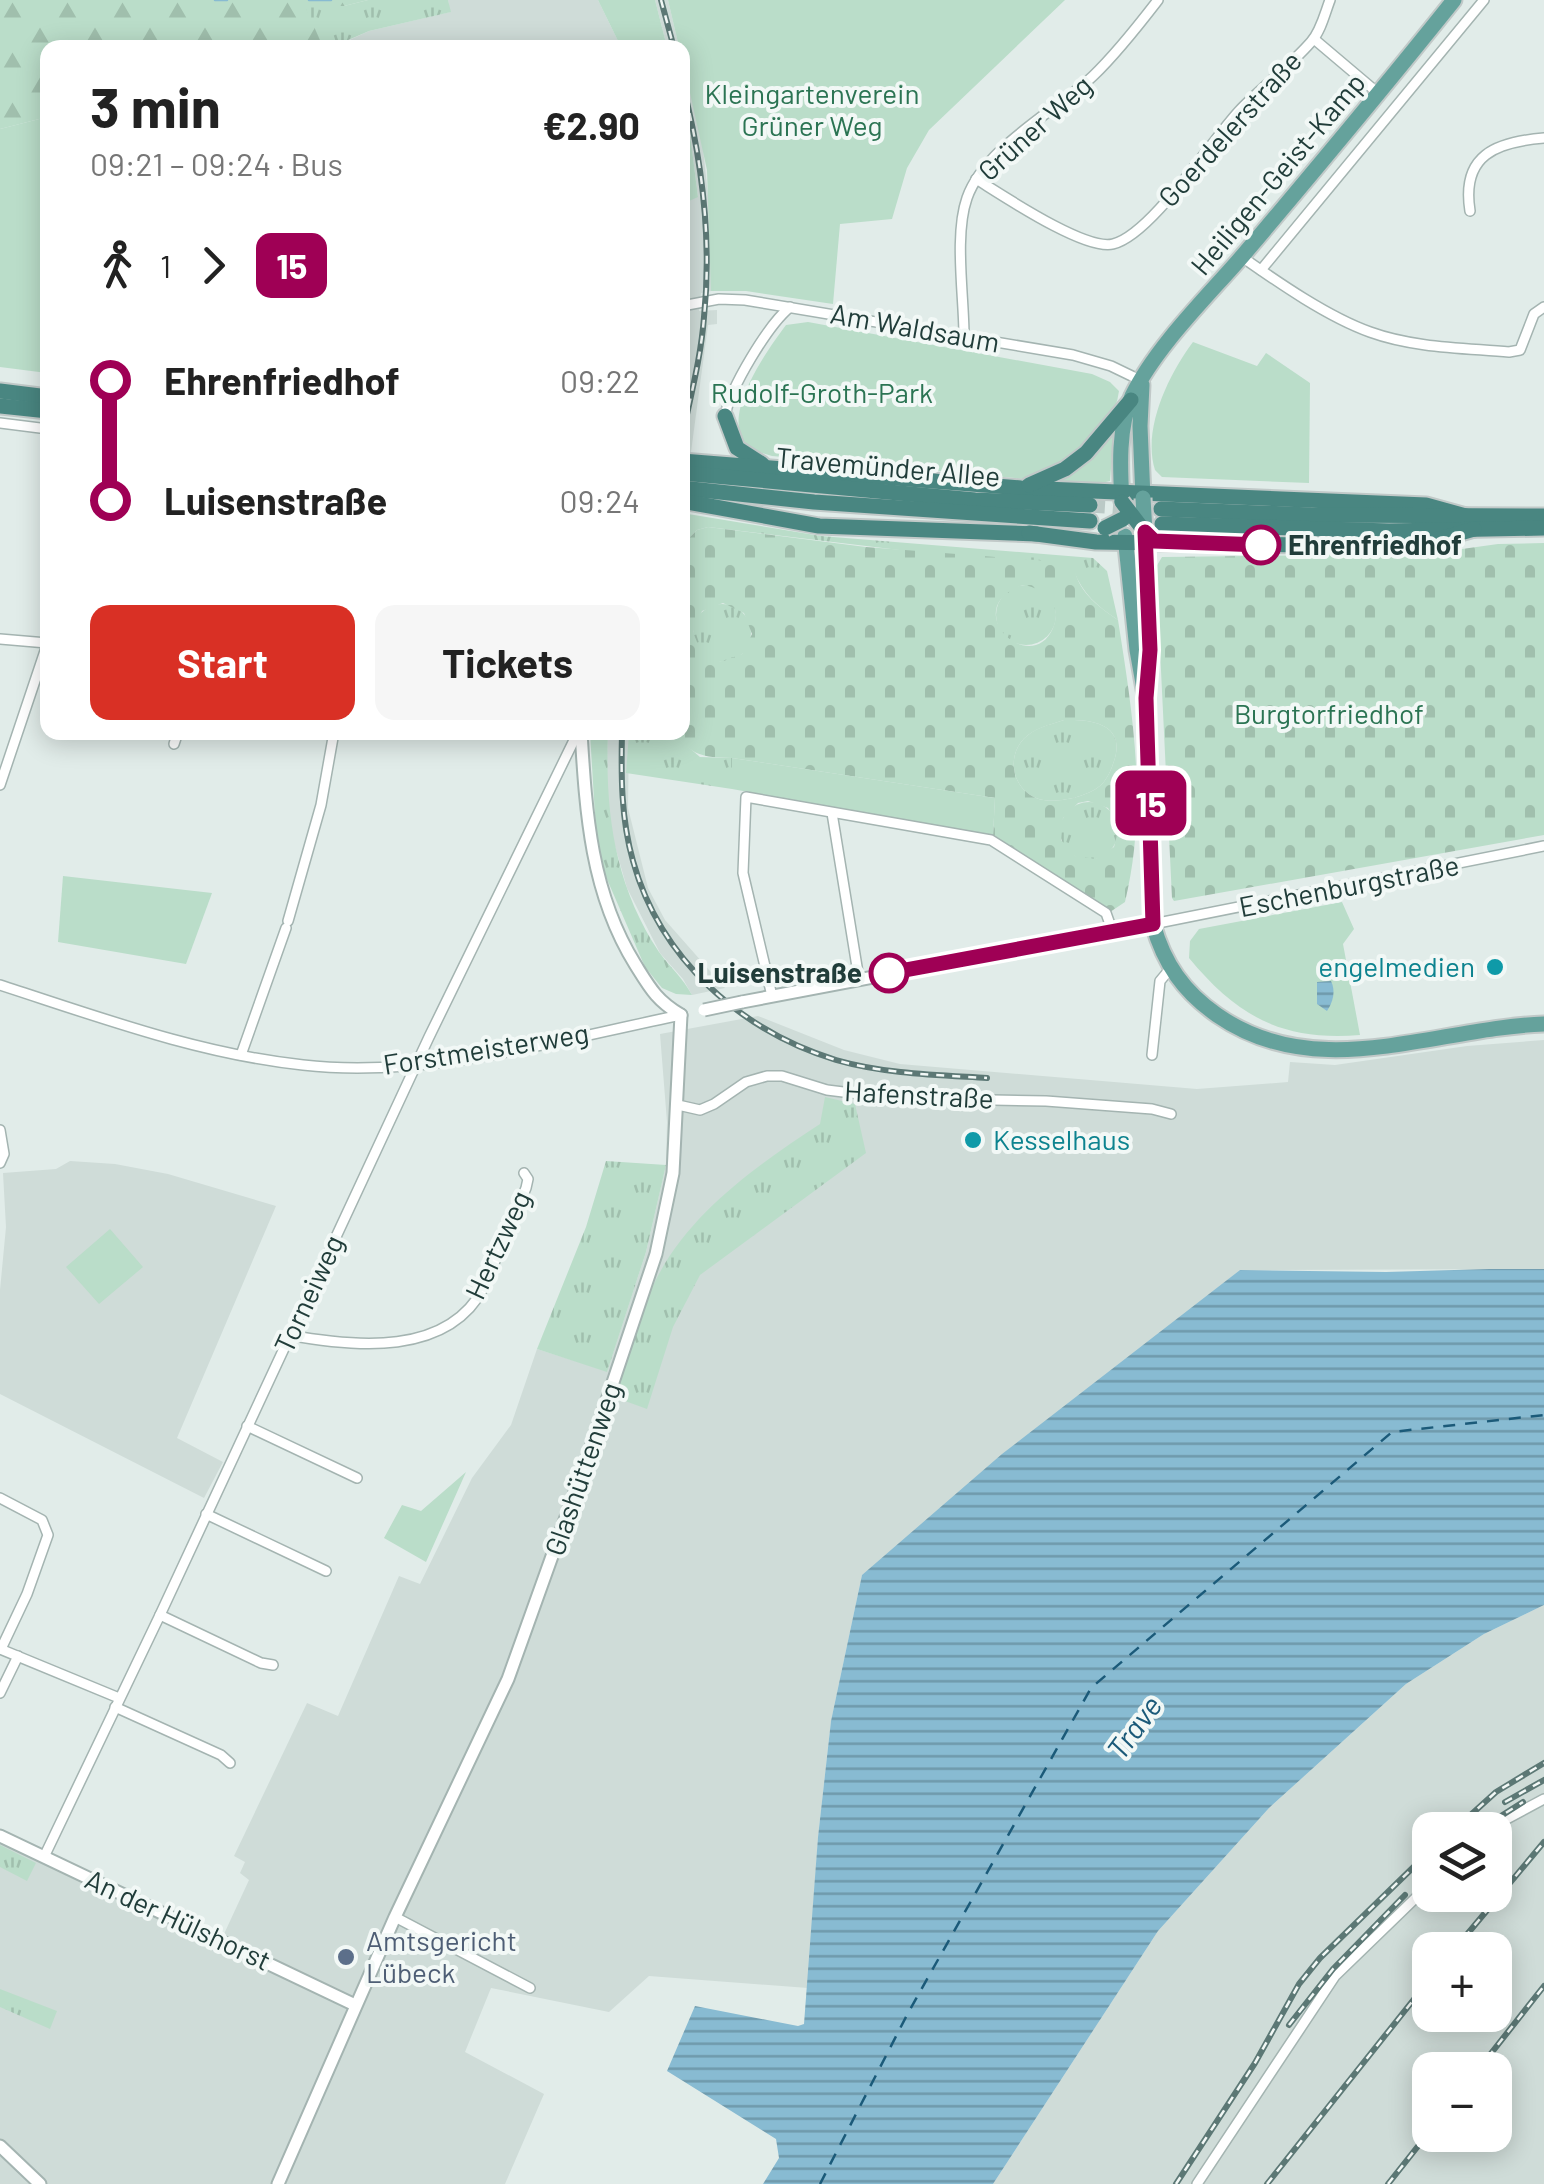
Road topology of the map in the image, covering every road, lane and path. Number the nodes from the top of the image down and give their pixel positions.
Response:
1 (1158, 0) edge
2 (1330, 0) edge
3 (1454, 0) edge
4 (1484, 0) edge
5 (1314, 39) junction
6 (1379, 94) junction
7 (1544, 138) edge
8 (976, 179) junction
9 (1470, 212) dead end
10 (1242, 257) junction
11 (1261, 270) junction
12 (690, 305) edge
13 (790, 307) junction
14 (1544, 307) edge
15 (964, 336) junction
16 (1143, 382) junction
17 (0, 391) edge
18 (40, 396) edge
19 (1130, 400) junction
20 (0, 406) edge
21 (40, 411) edge
22 (725, 416) joint
23 (0, 424) edge
24 (40, 428) edge
25 (690, 462) edge
26 (770, 468) junction
27 (690, 475) edge
28 (1021, 488) junction
29 (690, 489) edge
30 (710, 491) junction
31 (1148, 494) junction
32 (690, 503) edge
33 (1096, 511) junction
34 (1161, 516) dead end
35 (1544, 516) edge
36 (1125, 517) junction
37 (1474, 523) junction
38 (854, 528) junction
39 (1544, 528) edge
40 (1029, 533) junction
41 (1148, 538) junction
42 (0, 639) edge
43 (40, 642) edge
44 (40, 664) edge
45 (1146, 698) junction
46 (175, 740) edge
47 (333, 740) edge
48 (576, 740) edge
49 (581, 740) edge
50 (174, 744) dead end
51 (0, 785) edge
52 (832, 814) junction
53 (1544, 846) edge
54 (1153, 924) junction
55 (1112, 930) junction
56 (1170, 969) junction
57 (859, 978) junction
58 (0, 985) edge
59 (772, 996) junction
60 (680, 1015) junction
61 (1544, 1024) edge
62 (241, 1054) junction
63 (1152, 1055) dead end
64 (416, 1065) junction
65 (678, 1105) junction
66 (1170, 1114) dead end
67 (0, 1130) edge
68 (2, 1161) edge
69 (524, 1173) dead end
70 (289, 1335) junction
71 (247, 1426) junction
72 (357, 1478) dead end
73 (0, 1498) edge
74 (206, 1514) junction
75 (326, 1571) dead end
76 (160, 1615) junction
77 (0, 1649) edge
78 (18, 1656) junction
79 (273, 1665) dead end
80 (0, 1693) edge
81 (117, 1702) junction
82 (230, 1764) dead end
83 (1544, 1799) edge
84 (1512, 1816) edge
85 (0, 1836) edge
86 (44, 1857) junction
87 (1412, 1901) edge
88 (395, 1917) junction
89 (530, 1988) dead end
90 (356, 2005) junction
91 (0, 2146) edge
92 (40, 2184) edge
93 (278, 2184) edge
94 (1197, 2184) edge

1 - 8 street, Grüner Weg
2 - 5 street, Goerdelerstraße
3 - 6 main road, Heiligen-Geist-Kamp
4 - 11 street, Heiligen-Geist-Kamp
5 - 6 street
5 - 8 street, Goerdelerstraße
6 - 10 main road, Heiligen-Geist-Kamp
7 - 9 street
8 - 15 street, Grüner Weg
10 - 11 street
10 - 16 main road, Heiligen-Geist-Kamp
11 - 14 street
12 - 13 street, Am Waldsaum
13 - 15 street, Am Waldsaum
13 - 22 street
15 - 16 street, Am Waldsaum
16 - 19 main road, Heiligen-Geist-Kamp
16 - 31 main road
17 - 18 highway
19 - 28 highway
19 - 36 main road, Heiligen-Geist-Kamp
20 - 21 highway
22 - 26 highway
23 - 24 street
25 - 26 highway
26 - 28 highway
27 - 33 highway, Travemünder Allee
28 - 33 highway
29 - 30 highway, Travemünder Allee
30 - 33 highway, Travemünder Allee
30 - 38 highway
31 - 36 highway, bridge
31 - 37 highway
31 - 41 main road, bridge
32 - 38 highway
33 - 36 highway, bridge
33 - 36 highway
33 - 40 highway
34 - 37 highway
35 - 37 highway
36 - 40 highway
36 - 41 highway, bridge
36 - 41 highway
36 - 45 main road, Heiligen-Geist-Kamp
37 - 39 highway
37 - 41 highway
38 - 40 highway
41 - 45 main road
42 - 43 street
44 - 51 street
45 - 54 main road
46 - 50 street
47 - 62 street
48 - 64 street, Torneiweg
49 - 60 street
52 - 55 street
52 - 57 street
52 - 59 street
53 - 54 street, Eschenburgstraße
54 - 55 street
54 - 56 main road
55 - 57 street
56 - 61 main road
56 - 63 street
57 - 59 street
58 - 62 street, Forstmeisterweg
59 - 60 street, bridge
60 - 64 street, Forstmeisterweg
60 - 65 street, Glashüttenweg
62 - 64 street, Forstmeisterweg
64 - 70 street, Torneiweg
65 - 66 street, Hafenstraße
65 - 88 street, Glashüttenweg
67 - 68 street
69 - 70 street, Hertzweg
70 - 71 street, Torneiweg
71 - 72 street
71 - 74 street, Torneiweg
73 - 77 street
74 - 75 street
74 - 76 street, Torneiweg
76 - 79 street
76 - 81 street, Torneiweg
77 - 78 street
78 - 80 street
78 - 81 street
81 - 82 street
81 - 86 street, Torneiweg
83 - 84 street
85 - 86 street, An der Hülshorst
86 - 90 street, An der Hülshorst
87 - 94 street
88 - 89 street
88 - 90 street, Glashüttenweg
90 - 93 street, Glashüttenweg
91 - 92 street

